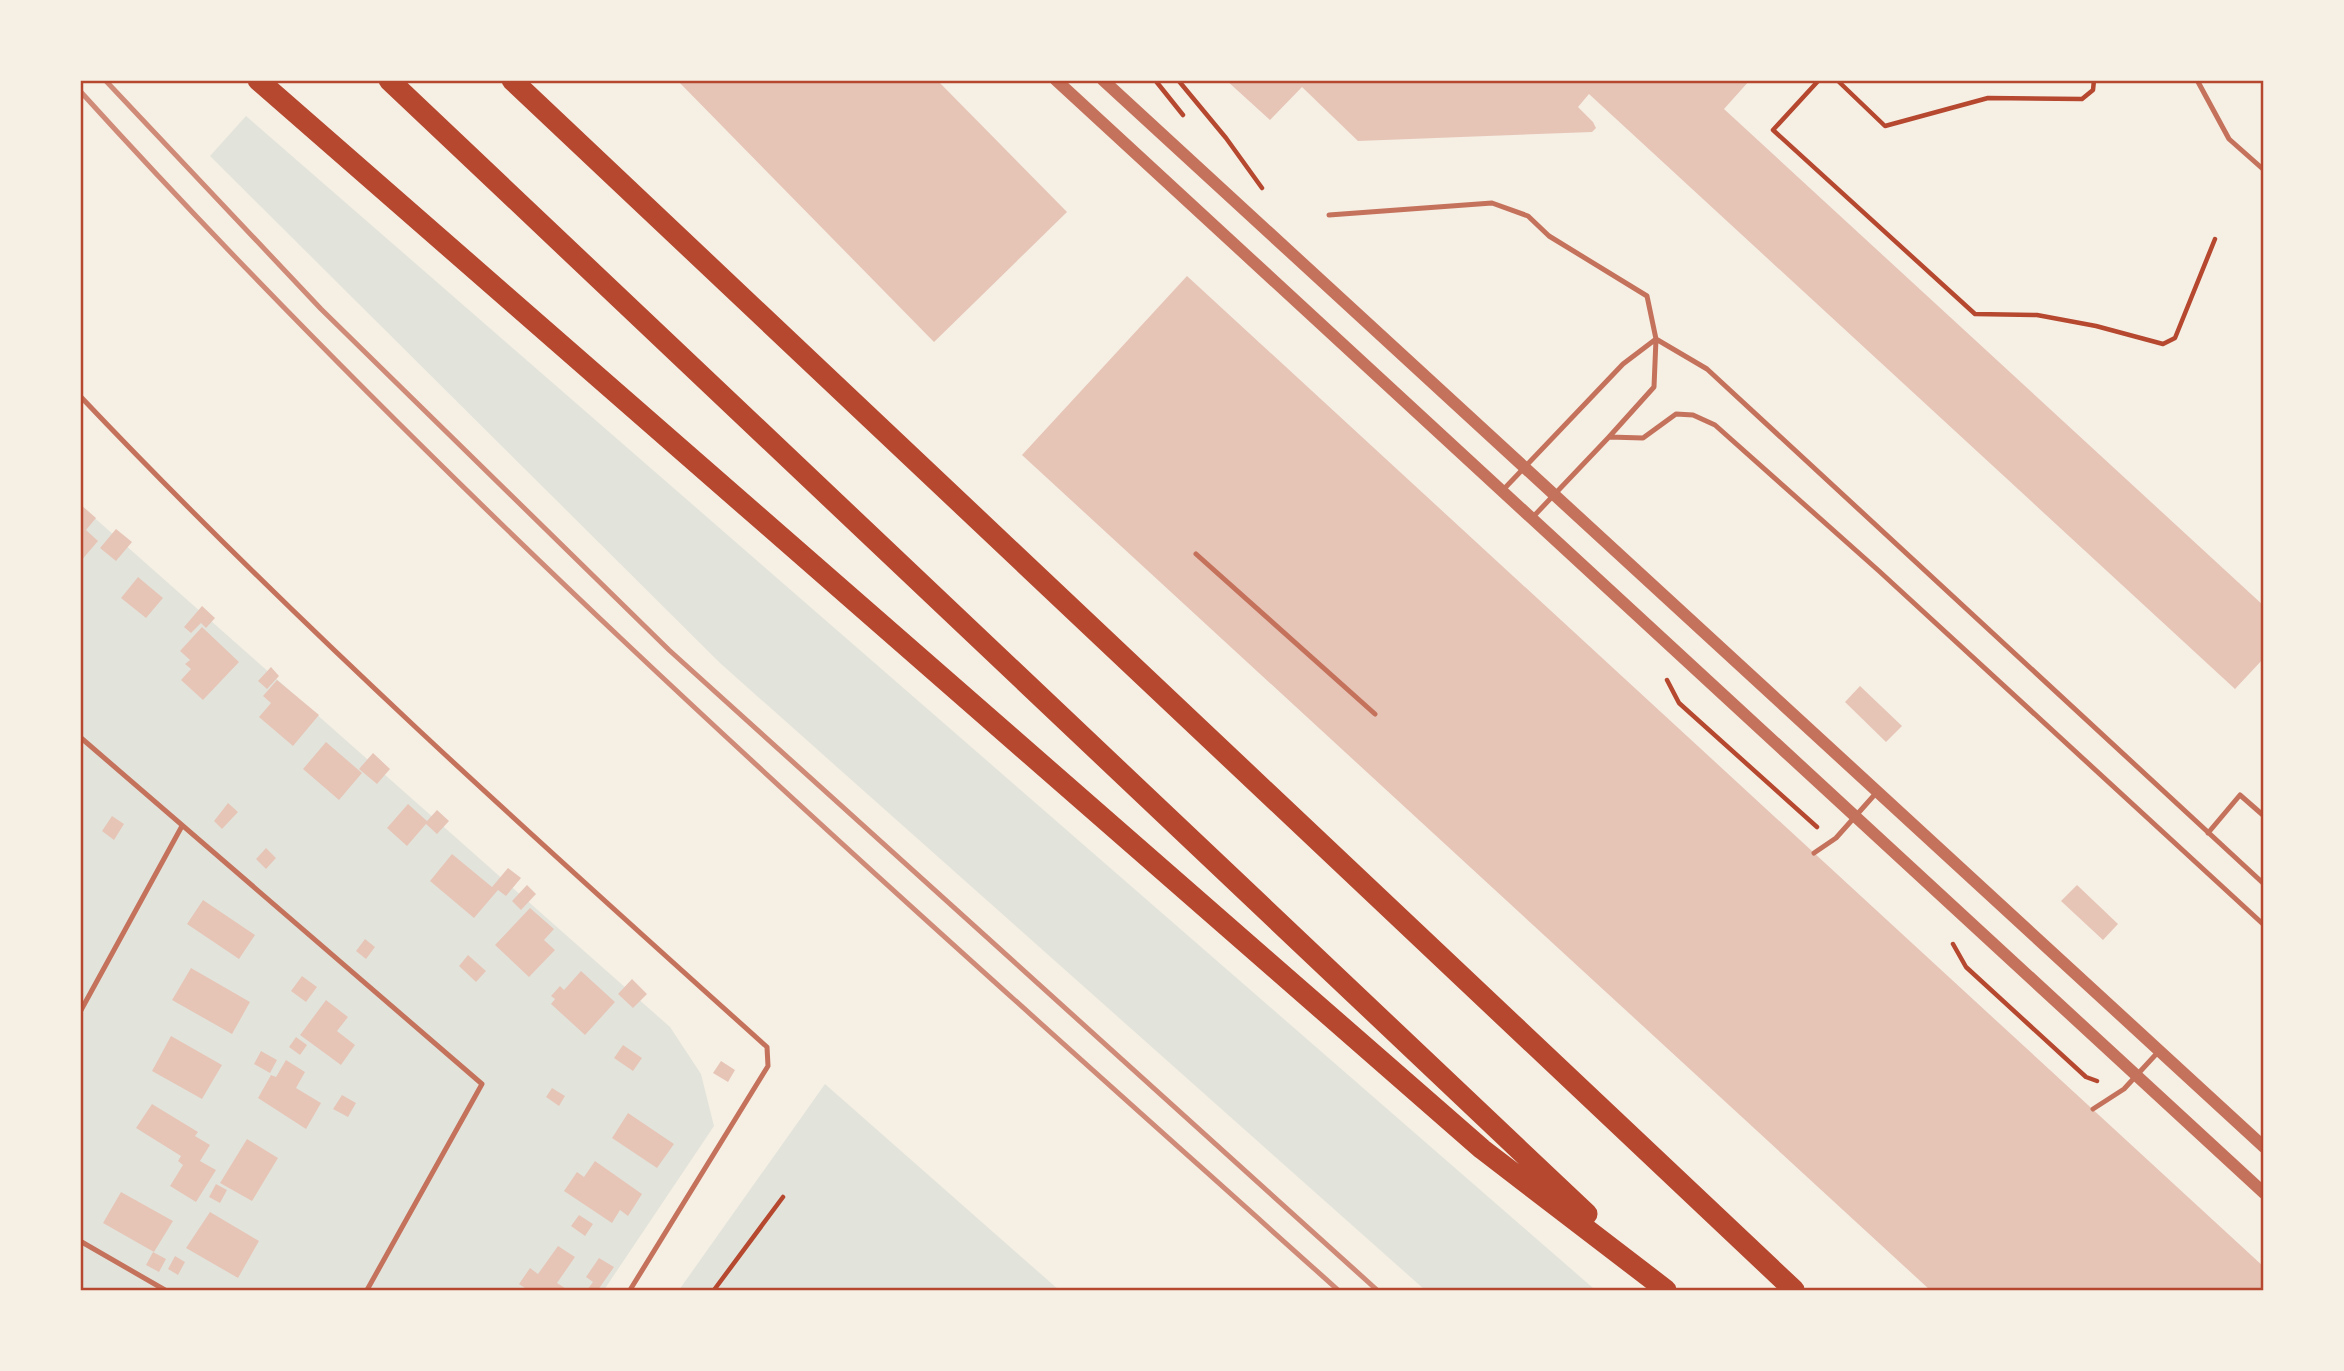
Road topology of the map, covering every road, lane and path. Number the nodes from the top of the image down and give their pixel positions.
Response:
1 (258, 80) edge
2 (389, 80) edge
3 (512, 80) edge
4 (1056, 80) edge
5 (1103, 80) edge
6 (1819, 80) edge
7 (1837, 80) edge
8 (2094, 80) edge
9 (2197, 80) edge
10 (2263, 170) edge
11 (1329, 215) dead end
12 (2215, 239) dead end
13 (1656, 339) junction
14 (80, 396) edge
15 (1609, 437) junction
16 (1523, 467) junction
17 (1502, 491) junction
18 (1554, 494) junction
19 (1531, 519) junction
20 (1196, 554) dead end
21 (1376, 715) dead end
22 (80, 737) edge
23 (1877, 792) junction
24 (1857, 815) junction
25 (2263, 816) edge
26 (182, 825) junction
27 (2208, 833) junction
28 (1814, 853) dead end
29 (2263, 884) edge
30 (2263, 925) edge
31 (80, 1012) edge
32 (2160, 1051) junction
33 (2137, 1076) junction
34 (2093, 1109) dead end
35 (2263, 1147) edge
36 (2263, 1193) edge
37 (783, 1197) dead end
38 (80, 1241) edge
39 (165, 1290) edge
40 (367, 1290) edge
41 (630, 1290) edge
42 (714, 1290) edge
43 (1667, 1290) edge
44 (1794, 1290) edge

1 - 43 highway
2 - 43 highway
3 - 44 highway
4 - 17 street
5 - 16 street
6 - 12 path
7 - 8 path
9 - 10 lane
11 - 13 lane
13 - 15 lane
13 - 16 lane
13 - 27 lane
14 - 41 lane
15 - 18 lane
15 - 30 lane
16 - 17 lane
16 - 18 street
17 - 19 street
18 - 19 lane
18 - 23 street
19 - 24 street
20 - 21 lane
22 - 26 lane
23 - 24 lane
23 - 32 street
24 - 28 lane
24 - 33 street
25 - 27 lane
26 - 31 lane
26 - 40 lane
27 - 29 lane
32 - 33 lane
32 - 35 street
33 - 34 lane
33 - 36 street
37 - 42 path
38 - 39 lane

